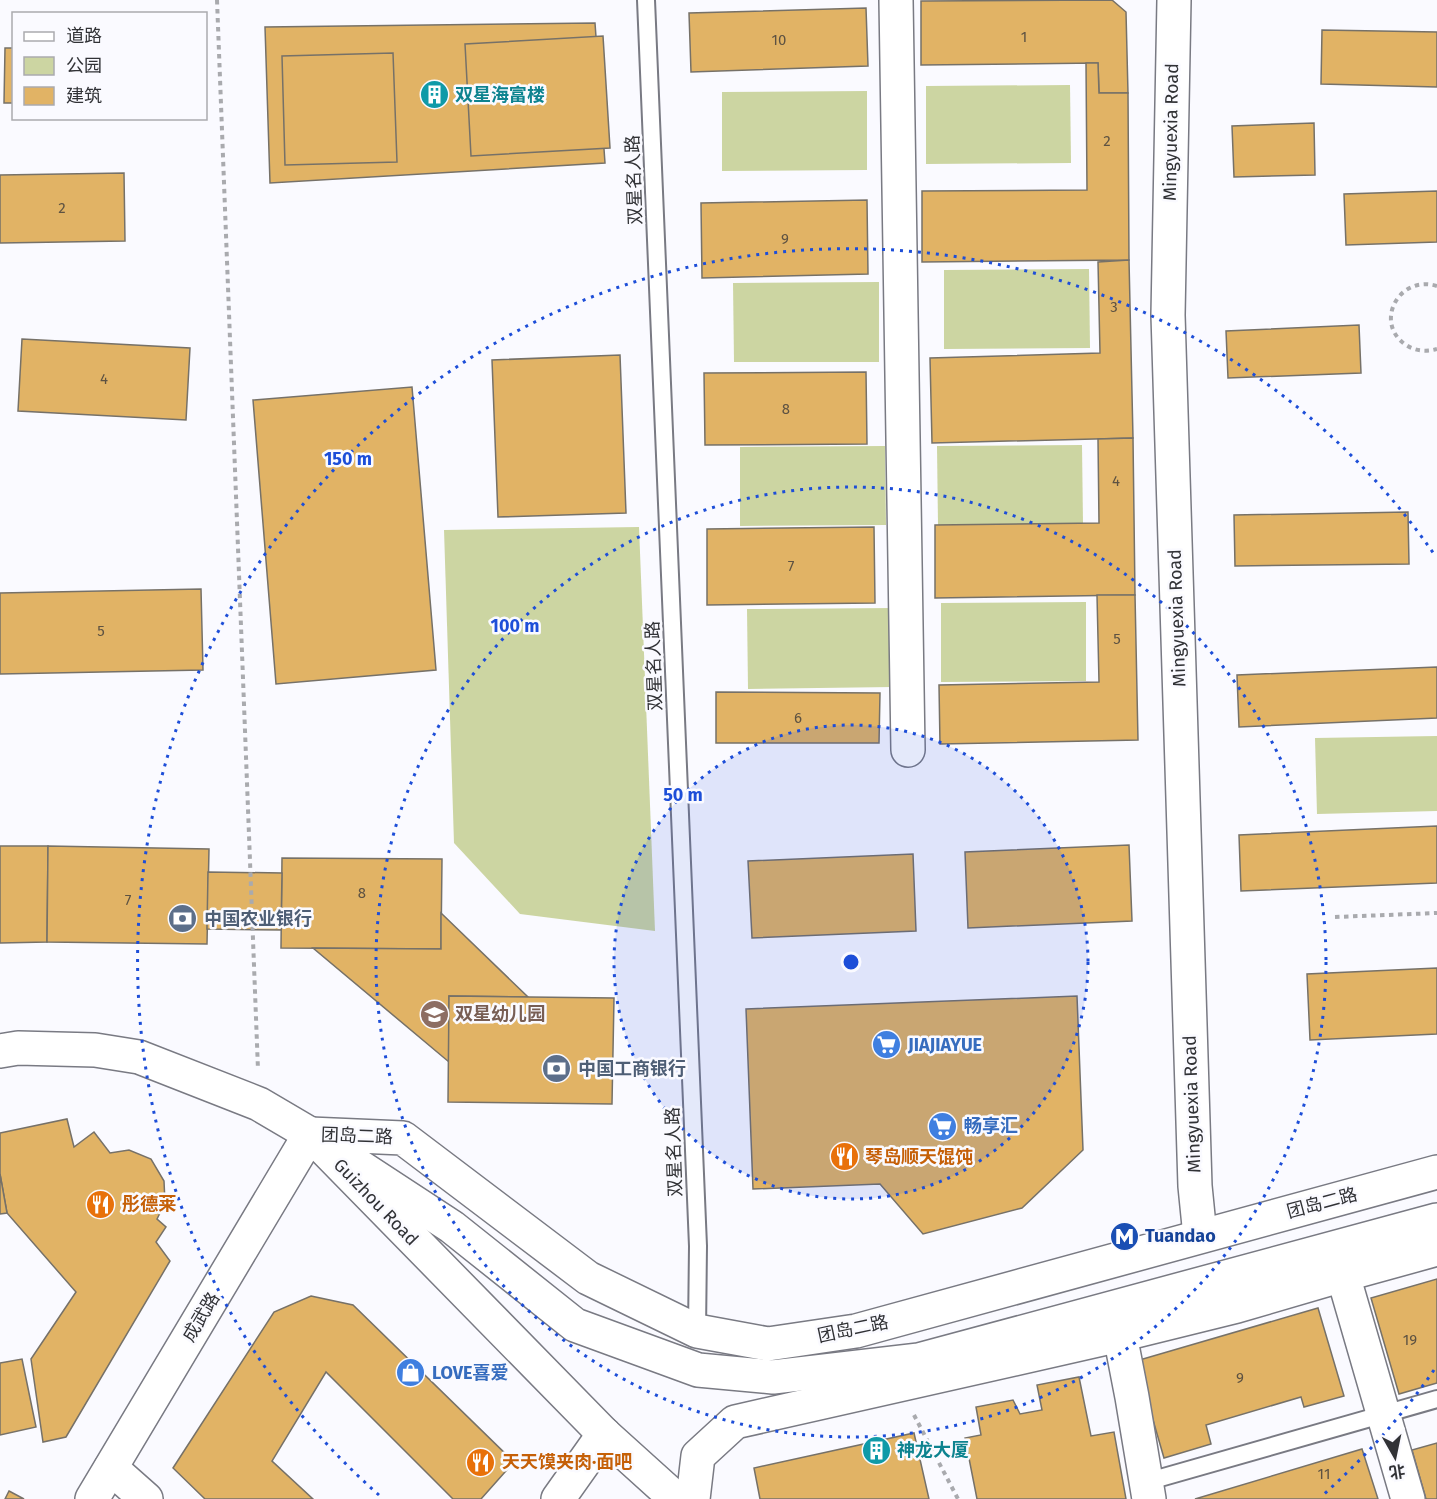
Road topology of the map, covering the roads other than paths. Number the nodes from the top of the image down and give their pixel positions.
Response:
1 (646, 0) edge
2 (896, 0) edge
3 (1174, 0) edge
4 (908, 750) dead end
5 (0, 1051) edge
6 (310, 1134) junction
7 (1437, 1172) edge
8 (1437, 1220) edge
9 (1200, 1236) junction
10 (1437, 1249) edge
11 (1343, 1275) junction
12 (697, 1330) junction
13 (1120, 1335) junction
14 (1437, 1399) edge
15 (1384, 1414) junction
16 (604, 1434) junction
17 (111, 1468) junction
18 (1148, 1490) edge
19 (92, 1499) edge
20 (146, 1499) edge
21 (558, 1499) edge
22 (676, 1499) edge
23 (693, 1499) edge
24 (1408, 1499) edge

1 - 12 lane, 双星名人路
2 - 4 main road
3 - 9 main road, Mingyuexia Road
5 - 6 main road, Guizhou Road
6 - 8 main road
6 - 12 main road, 团岛二路
6 - 16 main road, Guizhou Road
6 - 17 main road, 成武路
7 - 9 main road, 团岛二路
9 - 12 main road, 团岛二路
10 - 11 main road
11 - 13 main road
11 - 15 main road
13 - 18 main road
13 - 23 main road
14 - 15 lane
15 - 18 lane
15 - 24 main road
16 - 21 main road
16 - 22 main road, Guizhou Road
17 - 19 main road, 成武路
17 - 20 main road

